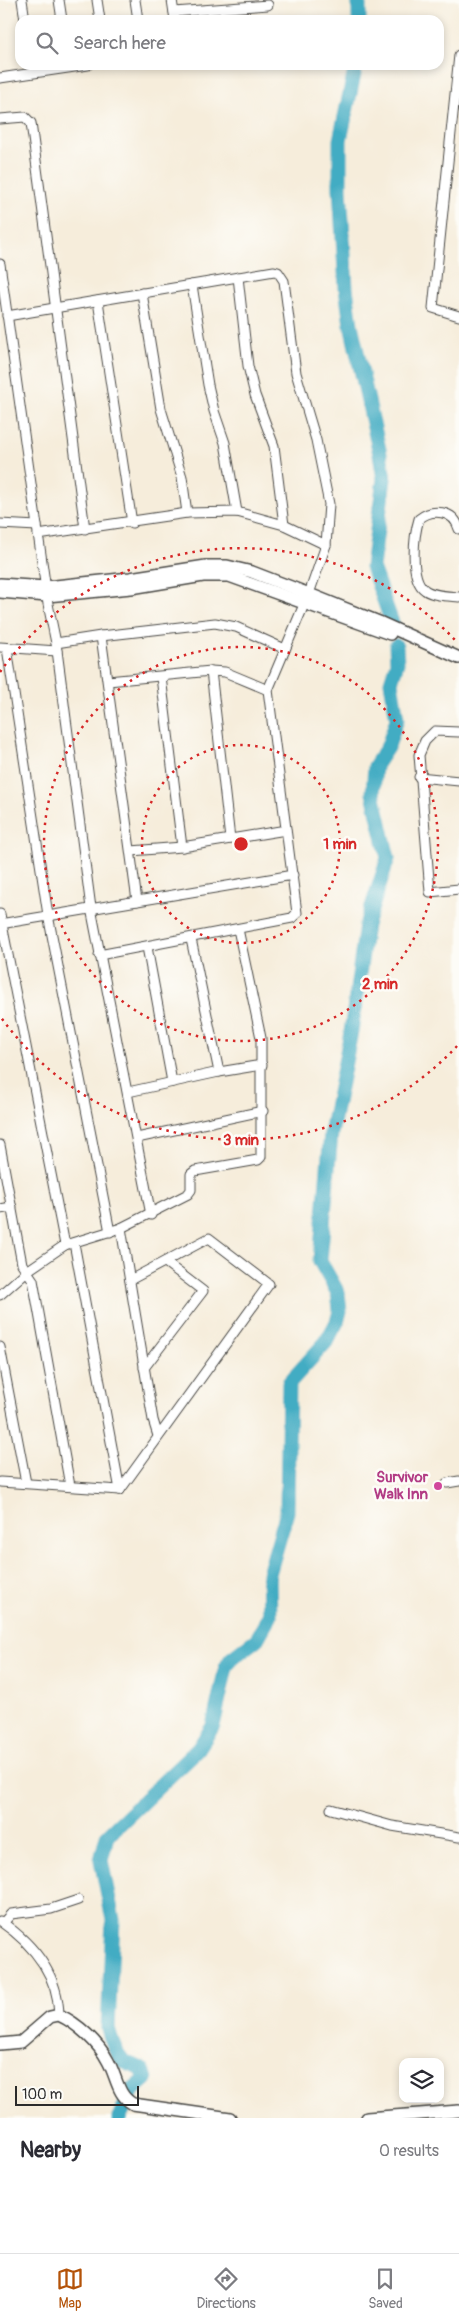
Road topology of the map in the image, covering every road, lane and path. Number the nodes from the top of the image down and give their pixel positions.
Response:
1 (22, 0) edge
2 (59, 0) edge
3 (97, 0) edge
4 (136, 0) edge
5 (172, 0) edge
6 (268, 5) dead end
7 (24, 15) edge
8 (61, 15) edge
9 (99, 15) edge
10 (138, 15) edge
11 (174, 15) edge
12 (183, 15) edge
13 (459, 55) edge
14 (29, 70) edge
15 (0, 78) edge
16 (0, 119) edge
17 (454, 149) edge
18 (0, 264) edge
19 (238, 277) junction
20 (192, 285) junction
21 (142, 293) junction
22 (98, 301) junction
23 (56, 308) junction
24 (7, 316) junction
25 (459, 316) edge
26 (237, 512) junction
27 (187, 514) junction
28 (132, 523) junction
29 (0, 524) edge
30 (284, 525) junction
31 (459, 528) edge
32 (85, 529) junction
33 (38, 531) junction
34 (326, 545) junction
35 (0, 584) edge
36 (0, 592) edge
37 (46, 592) junction
38 (459, 597) edge
39 (306, 599) junction
40 (387, 630) junction
41 (101, 636) junction
42 (56, 647) junction
43 (4, 648) edge
44 (286, 649) junction
45 (459, 658) edge
46 (459, 667) edge
47 (211, 671) junction
48 (161, 677) junction
49 (108, 681) junction
50 (268, 690) junction
51 (459, 732) edge
52 (419, 777) junction
53 (459, 781) edge
54 (286, 830) junction
55 (230, 839) junction
56 (182, 847) junction
57 (131, 850) junction
58 (292, 875) junction
59 (459, 889) edge
60 (137, 902) junction
61 (90, 908) junction
62 (0, 914) edge
63 (48, 915) junction
64 (1, 924) edge
65 (238, 929) junction
66 (191, 938) junction
67 (147, 947) junction
68 (100, 955) junction
69 (262, 1065) junction
70 (219, 1072) junction
71 (172, 1082) junction
72 (128, 1092) junction
73 (263, 1111) junction
74 (137, 1138) junction
75 (0, 1145) edge
76 (12, 1207) junction
77 (0, 1209) edge
78 (151, 1215) junction
79 (121, 1228) junction
80 (110, 1232) junction
81 (70, 1244) junction
82 (166, 1262) junction
83 (27, 1271) junction
84 (130, 1280) junction
85 (0, 1295) edge
86 (0, 1347) edge
87 (144, 1368) junction
88 (158, 1436) junction
89 (459, 1481) edge
90 (0, 1482) edge
91 (26, 1483) junction
92 (447, 1483) dead end
93 (70, 1486) junction
94 (120, 1490) junction
95 (331, 1809) dead end
96 (459, 1837) edge
97 (78, 1900) dead end
98 (1, 1922) edge
99 (59, 2015) junction
100 (0, 2044) edge
101 (459, 2111) edge
102 (230, 2118) edge
103 (367, 2118) edge

1 - 7 street
2 - 8 street
3 - 9 street
4 - 10 street
5 - 11 street
6 - 12 street
13 - 17 street
14 - 15 street
16 - 23 street
17 - 25 street
18 - 24 street
19 - 20 street
19 - 30 street
19 - 34 street
20 - 21 street
20 - 26 street
21 - 22 street
21 - 27 street
22 - 23 street
22 - 28 street
23 - 24 street
23 - 32 street
24 - 33 street
26 - 27 street
26 - 30 street
27 - 28 street
28 - 32 street
29 - 33 street
30 - 34 street
31 - 38 street
32 - 33 street
33 - 37 street
34 - 39 street
35 - 37 street
36 - 37 street
37 - 39 street
37 - 42 street
39 - 40 street
39 - 44 street
40 - 45 street
40 - 46 street
41 - 42 street
41 - 44 street
41 - 49 street
42 - 43 street
42 - 61 street
43 - 63 street
44 - 50 street
47 - 48 street
47 - 50 street
47 - 55 street
48 - 49 street
48 - 56 street
49 - 57 street
50 - 54 street
51 - 52 street
52 - 53 street
52 - 59 street
54 - 55 street
54 - 58 street
55 - 56 street
56 - 57 street
57 - 60 street
58 - 60 street
58 - 65 street
60 - 61 street
61 - 63 street
61 - 68 street
62 - 64 street
63 - 64 street
63 - 80 street
64 - 81 street
65 - 66 street
65 - 69 street
66 - 67 street
66 - 70 street
67 - 68 street
67 - 71 street
68 - 72 street
69 - 70 street
69 - 73 street
70 - 71 street
71 - 72 street
72 - 74 street
73 - 74 street
73 - 78 street
74 - 78 street
75 - 76 street
76 - 77 street
76 - 83 street
78 - 79 street
79 - 80 street
79 - 84 street
80 - 81 street
81 - 83 street
81 - 94 street
82 - 84 street
82 - 87 street
82 - 88 street
83 - 85 street
83 - 93 street
84 - 87 street
86 - 91 street
87 - 88 street
88 - 94 street
89 - 92 street
90 - 91 street
91 - 93 street
93 - 94 street
95 - 96 street
97 - 98 street
98 - 99 street
99 - 100 street
99 - 102 street
101 - 103 street

